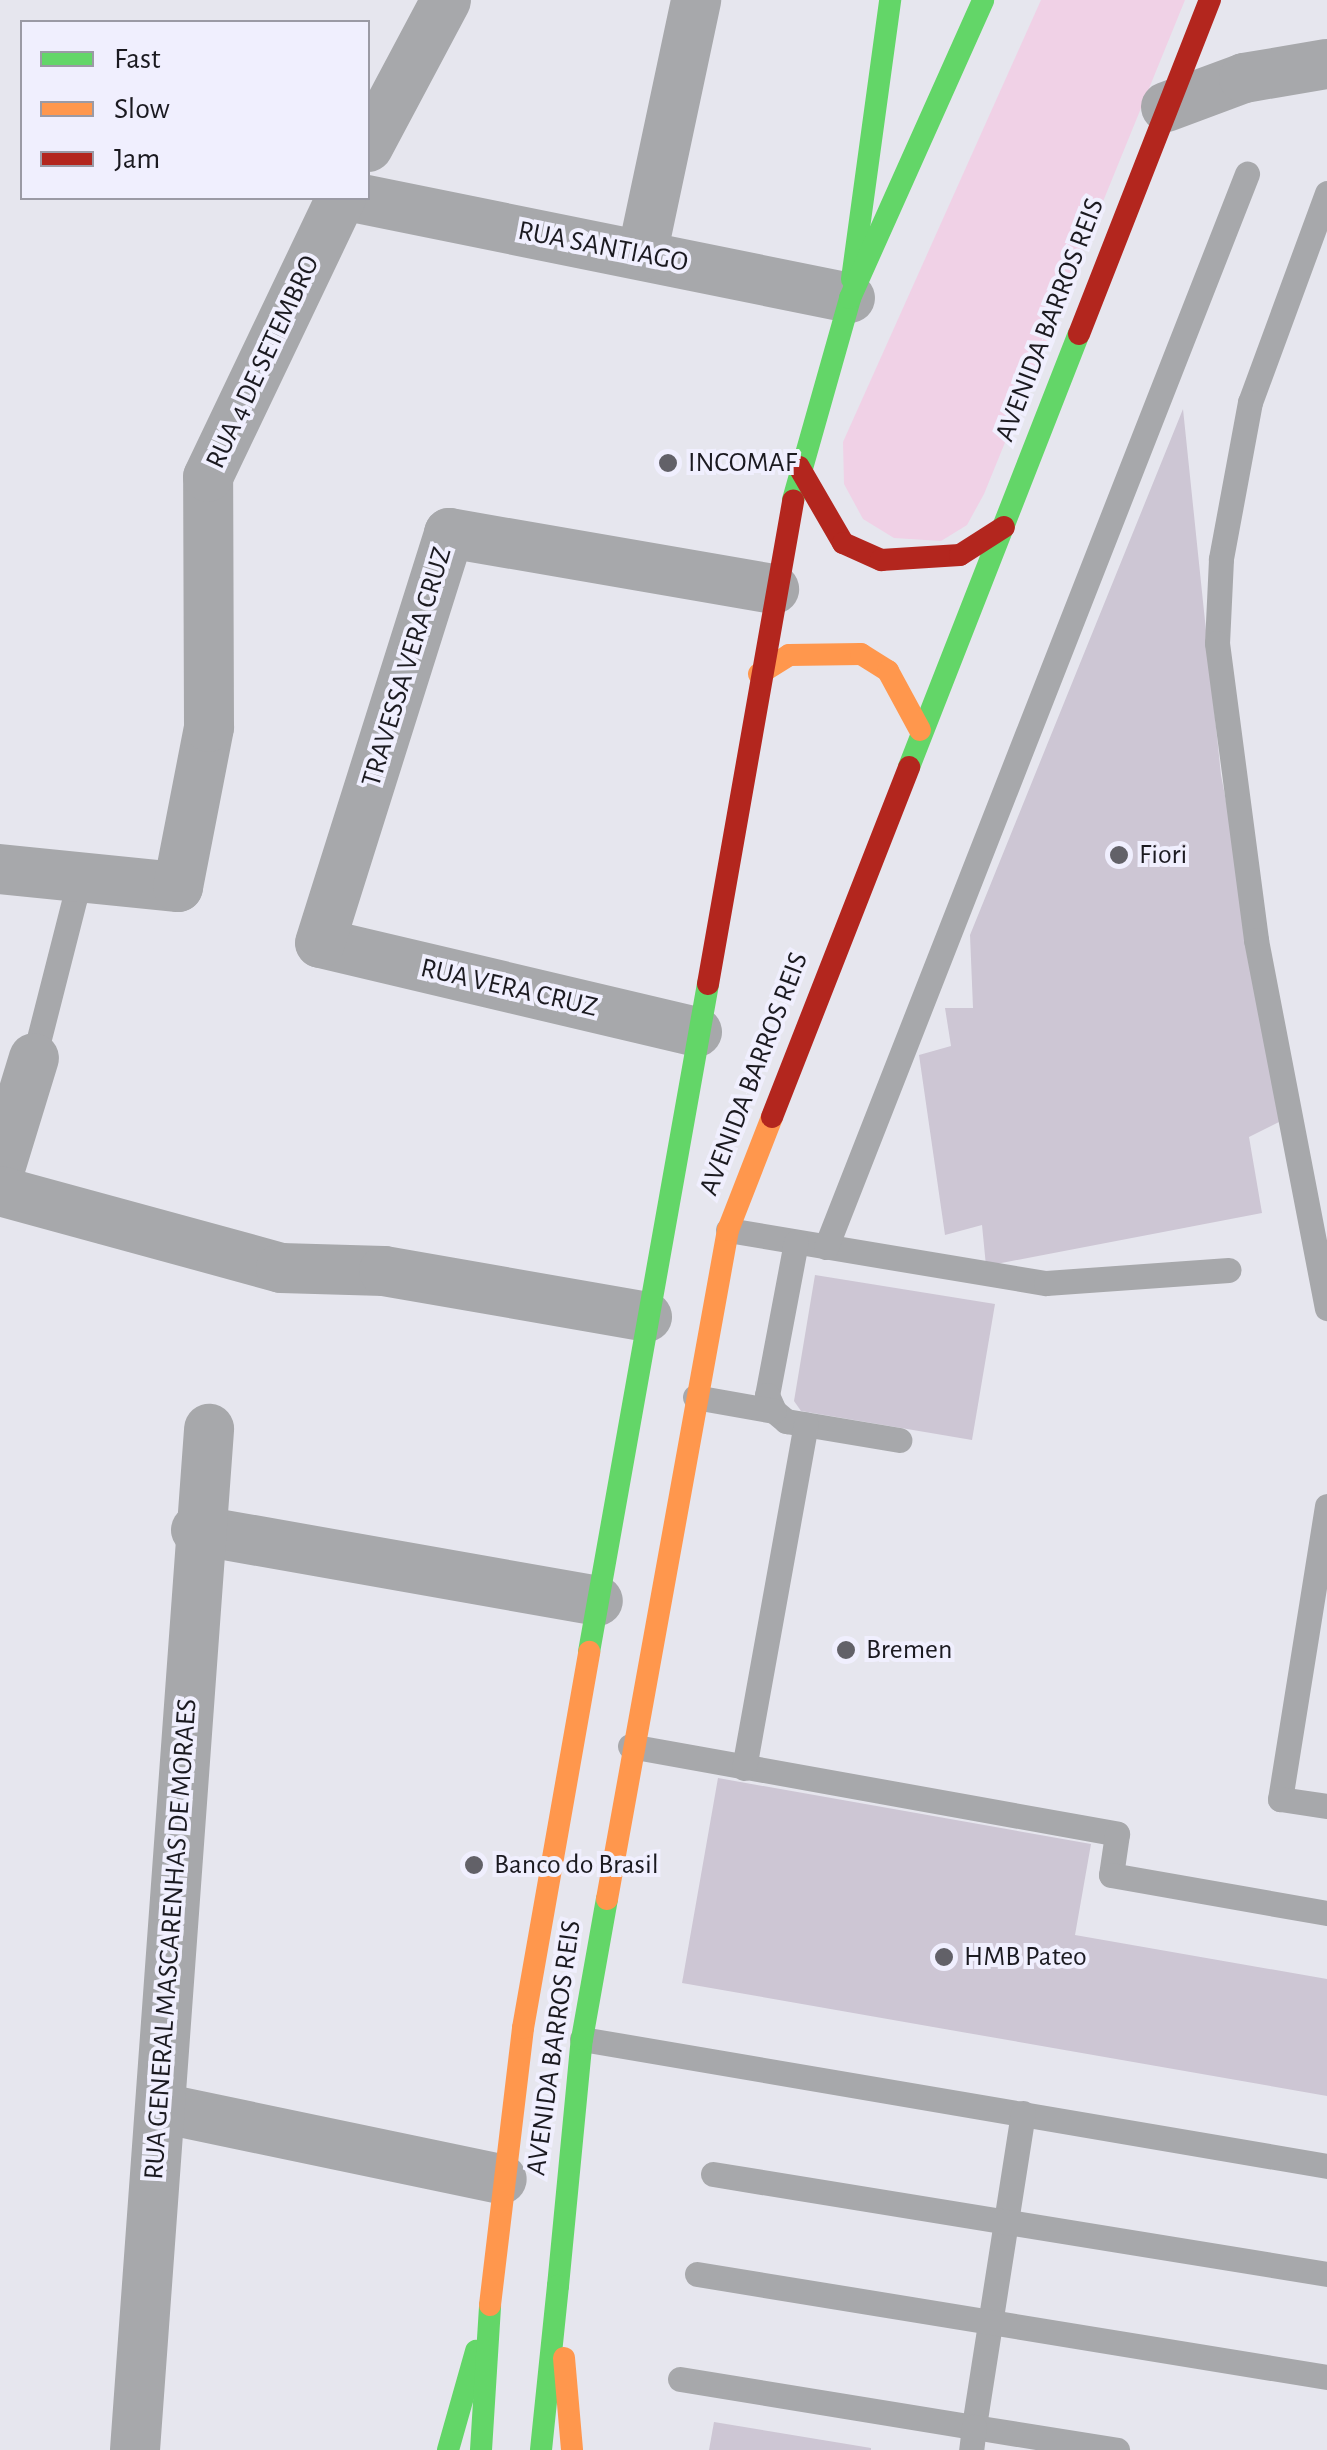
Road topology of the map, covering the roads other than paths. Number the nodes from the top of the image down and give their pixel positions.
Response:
1 (446, 0) edge
2 (696, 0) edge
3 (890, 0) edge
4 (983, 0) edge
5 (1210, 0) edge
6 (1327, 64) edge
7 (1166, 108) junction
8 (370, 143) edge
9 (1247, 174) dead end
10 (1327, 193) edge
11 (340, 200) edge
12 (367, 200) edge
13 (642, 255) junction
14 (850, 298) junction
15 (799, 467) junction
16 (1004, 528) junction
17 (774, 588) junction
18 (759, 674) junction
19 (920, 730) junction
20 (0, 869) edge
21 (80, 878) junction
22 (320, 943) joint
23 (697, 1032) junction
24 (34, 1058) joint
25 (0, 1169) edge
26 (0, 1192) edge
27 (728, 1230) junction
28 (796, 1242) junction
29 (826, 1247) junction
30 (1229, 1270) dead end
31 (1327, 1308) edge
32 (648, 1317) junction
33 (695, 1397) junction
34 (774, 1410) junction
35 (806, 1425) junction
36 (209, 1429) dead end
37 (899, 1440) dead end
38 (1327, 1507) edge
39 (196, 1530) junction
40 (598, 1601) junction
41 (630, 1746) junction
42 (744, 1768) junction
43 (1327, 1806) edge
44 (1327, 1913) edge
45 (582, 2039) junction
46 (161, 2108) junction
47 (1023, 2113) junction
48 (1327, 2166) edge
49 (713, 2174) dead end
50 (502, 2179) junction
51 (1007, 2222) junction
52 (697, 2274) dead end
53 (1327, 2274) edge
54 (558, 2286) junction
55 (490, 2305) junction
56 (992, 2324) junction
57 (1327, 2377) edge
58 (680, 2379) dead end
59 (972, 2438) edge
60 (135, 2450) edge
61 (448, 2450) edge
62 (481, 2450) edge
63 (541, 2450) edge
64 (572, 2450) edge
65 (1117, 2450) edge

1 - 8 street
2 - 13 street
3 - 14 main road
4 - 14 main road, AVENIDA BARROS REIS
5 - 7 main road, AVENIDA BARROS REIS
6 - 7 street
7 - 16 main road, AVENIDA BARROS REIS
9 - 29 lane
10 - 31 lane
11 - 21 street, RUA 4 DE SETEMBRO
12 - 13 street, RUA SANTIAGO
13 - 14 street, RUA SANTIAGO
14 - 15 main road, AVENIDA BARROS REIS
15 - 16 main road
15 - 17 main road, AVENIDA BARROS REIS
16 - 19 main road, AVENIDA BARROS REIS
17 - 18 main road, AVENIDA BARROS REIS
17 - 22 street, TRAVESSA VERA CRUZ
18 - 19 main road
18 - 23 main road, AVENIDA BARROS REIS
19 - 27 main road, AVENIDA BARROS REIS
20 - 21 street
21 - 24 lane
22 - 23 street, RUA VERA CRUZ
23 - 32 main road, AVENIDA BARROS REIS
24 - 25 street
26 - 32 street
27 - 28 lane
27 - 33 main road, AVENIDA BARROS REIS
28 - 29 lane
28 - 34 lane
29 - 30 lane
32 - 40 main road, AVENIDA BARROS REIS
33 - 34 lane
33 - 41 main road, AVENIDA BARROS REIS
34 - 35 lane
35 - 37 lane
35 - 42 lane
36 - 39 street, RUA GENERAL MASCARENHAS DE MORAES
38 - 43 lane
39 - 40 street
39 - 46 street, RUA GENERAL MASCARENHAS DE MORAES
40 - 50 main road, AVENIDA BARROS REIS
41 - 42 lane
41 - 45 main road, AVENIDA BARROS REIS
42 - 44 lane
45 - 47 lane
45 - 54 main road, AVENIDA BARROS REIS
46 - 50 street
46 - 60 street, RUA GENERAL MASCARENHAS DE MORAES
47 - 48 lane
47 - 51 lane
49 - 51 lane
50 - 55 main road, AVENIDA BARROS REIS
51 - 53 lane
51 - 56 lane
52 - 56 lane
54 - 63 main road, AVENIDA BARROS REIS
54 - 64 main road, AVENIDA BARROS REIS
55 - 61 main road, AVENIDA BARROS REIS
55 - 62 main road, AVENIDA BARROS REIS
56 - 57 lane
56 - 59 lane
58 - 59 lane
59 - 65 lane

